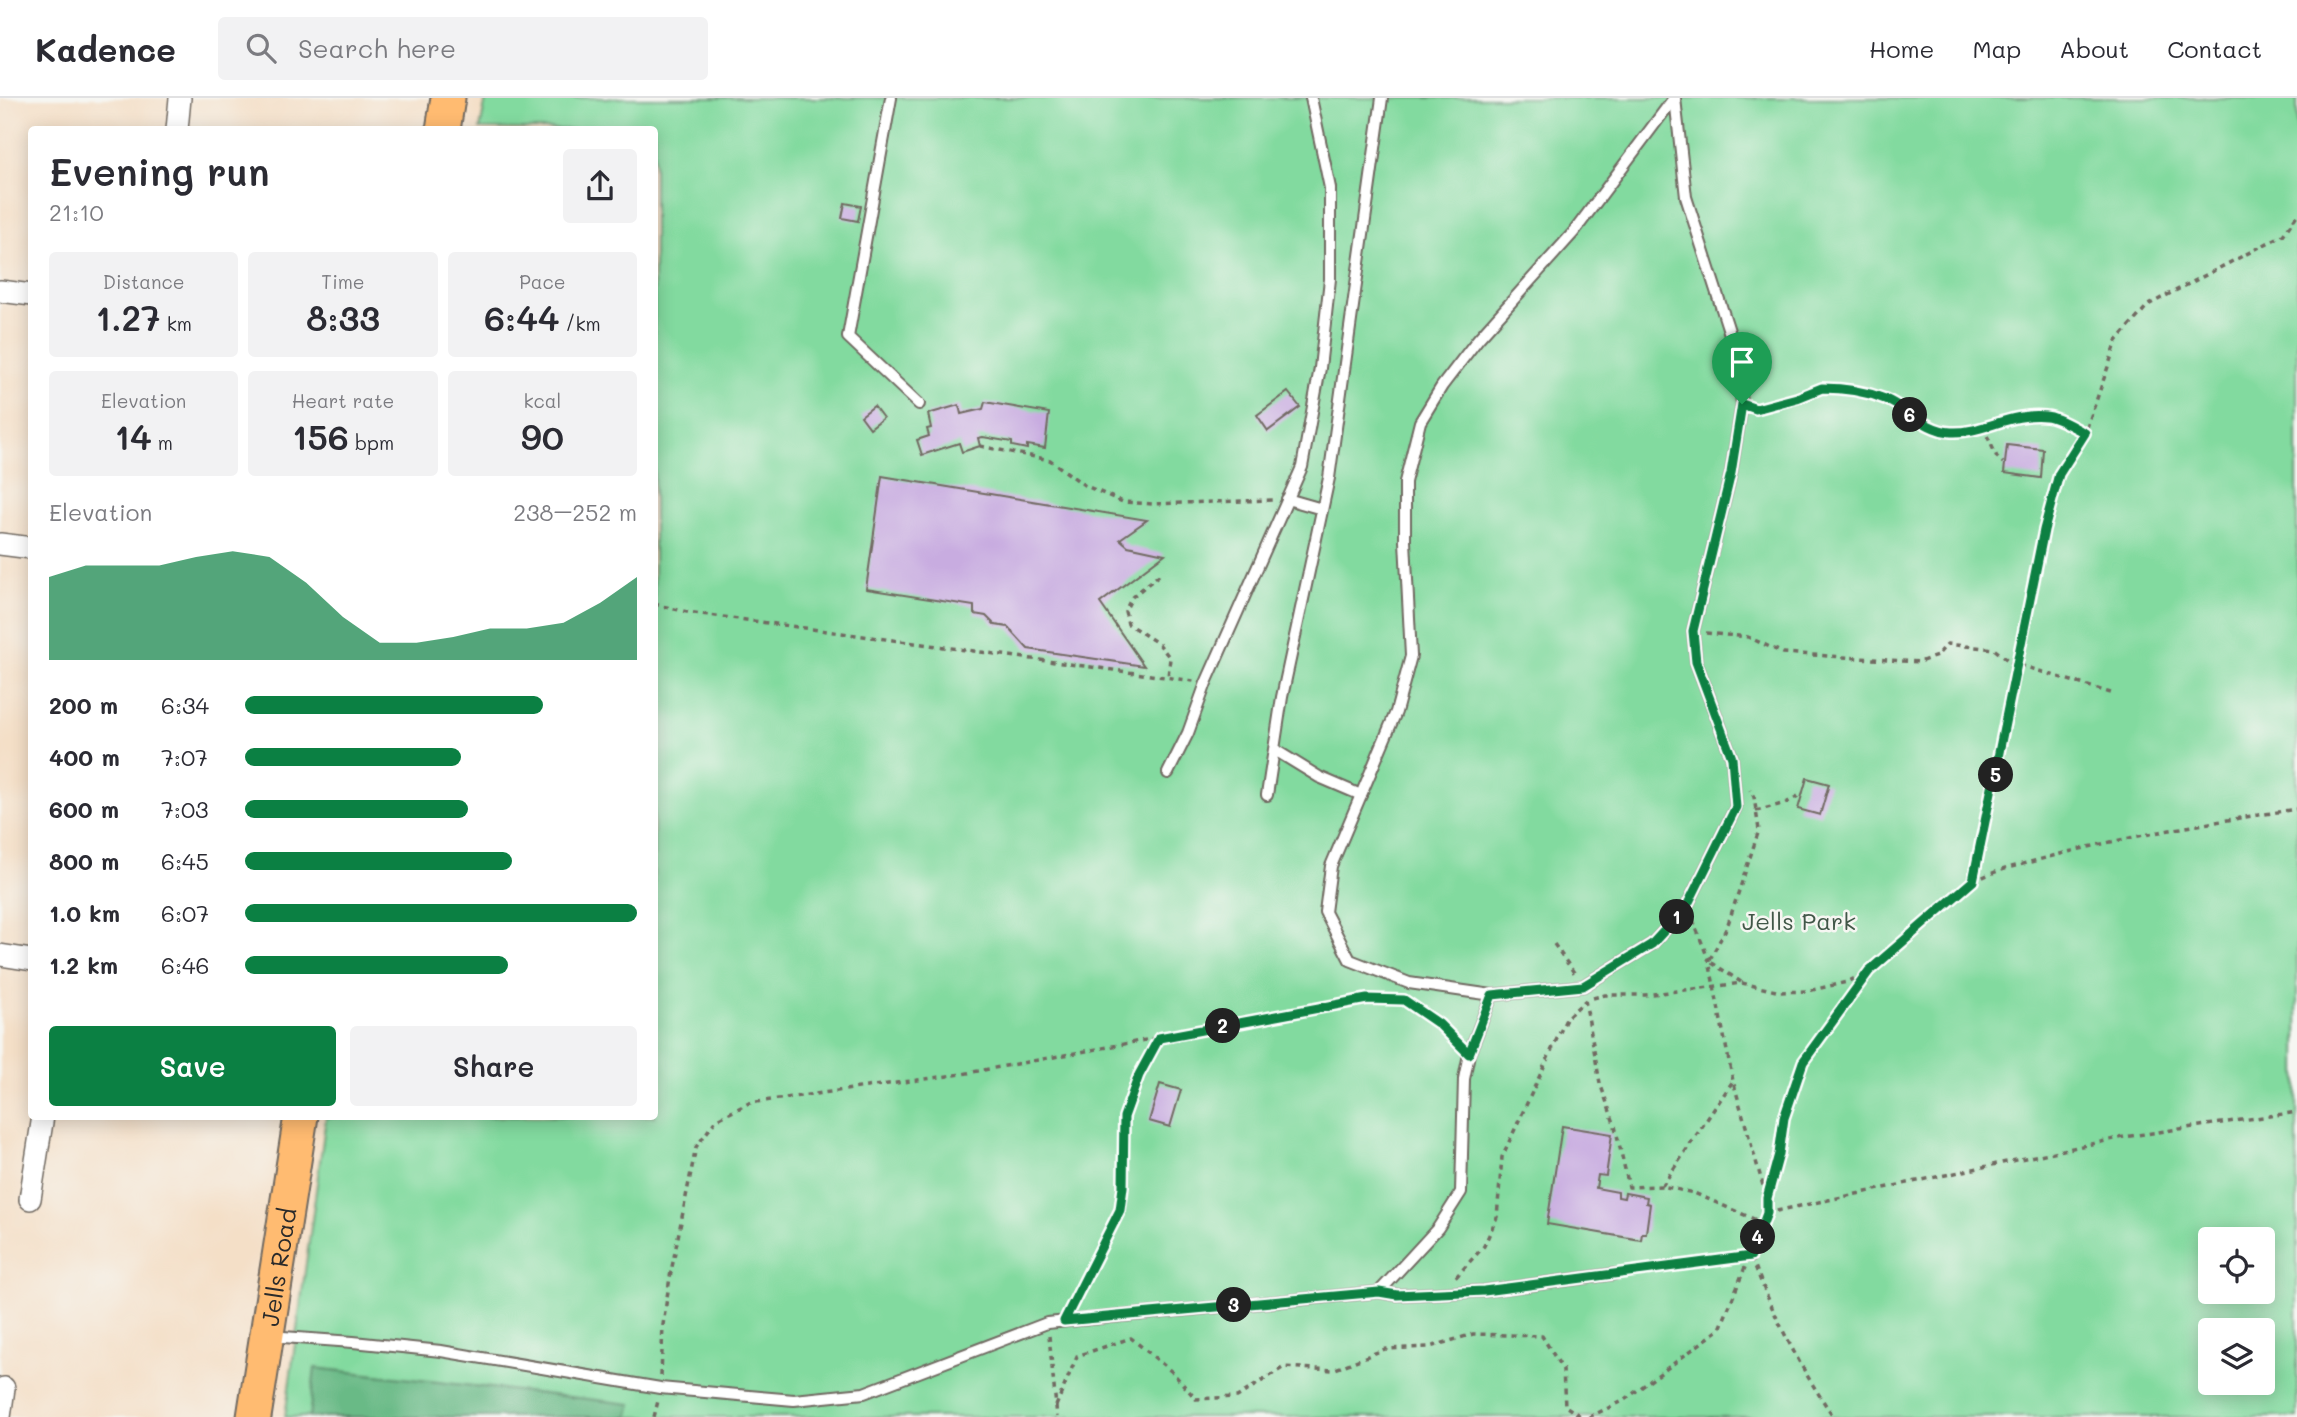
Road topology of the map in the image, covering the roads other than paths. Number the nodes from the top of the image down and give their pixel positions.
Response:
1 (180, 98) edge
2 (448, 98) edge
3 (891, 98) edge
4 (1311, 98) edge
5 (1382, 98) edge
6 (1674, 98) edge
7 (177, 126) edge
8 (444, 126) edge
9 (0, 291) edge
10 (28, 294) edge
11 (919, 404) dead end
12 (1287, 499) junction
13 (1322, 509) junction
14 (0, 544) edge
15 (28, 548) edge
16 (1275, 750) junction
17 (1168, 773) dead end
18 (1267, 795) dead end
19 (1361, 795) junction
20 (0, 955) edge
21 (28, 959) edge
22 (1492, 995) junction
23 (43, 1120) edge
24 (300, 1120) edge
25 (30, 1199) dead end
26 (1614, 1274) road end
27 (1379, 1292) junction
28 (266, 1336) junction
29 (4, 1388) dead end
30 (0, 1417) edge
31 (254, 1417) edge

1 - 7 street
2 - 8 main road
3 - 11 lane
4 - 12 lane
5 - 13 lane
6 - 19 lane
6 - 22 lane
9 - 10 street
12 - 13 lane
12 - 17 lane
13 - 16 lane
14 - 15 street
16 - 18 lane
16 - 19 lane
19 - 22 lane
20 - 21 street
22 - 27 lane
23 - 25 street
24 - 28 main road, Jells Road
26 - 27 lane
27 - 28 lane
28 - 31 main road, Jells Road
29 - 30 street

